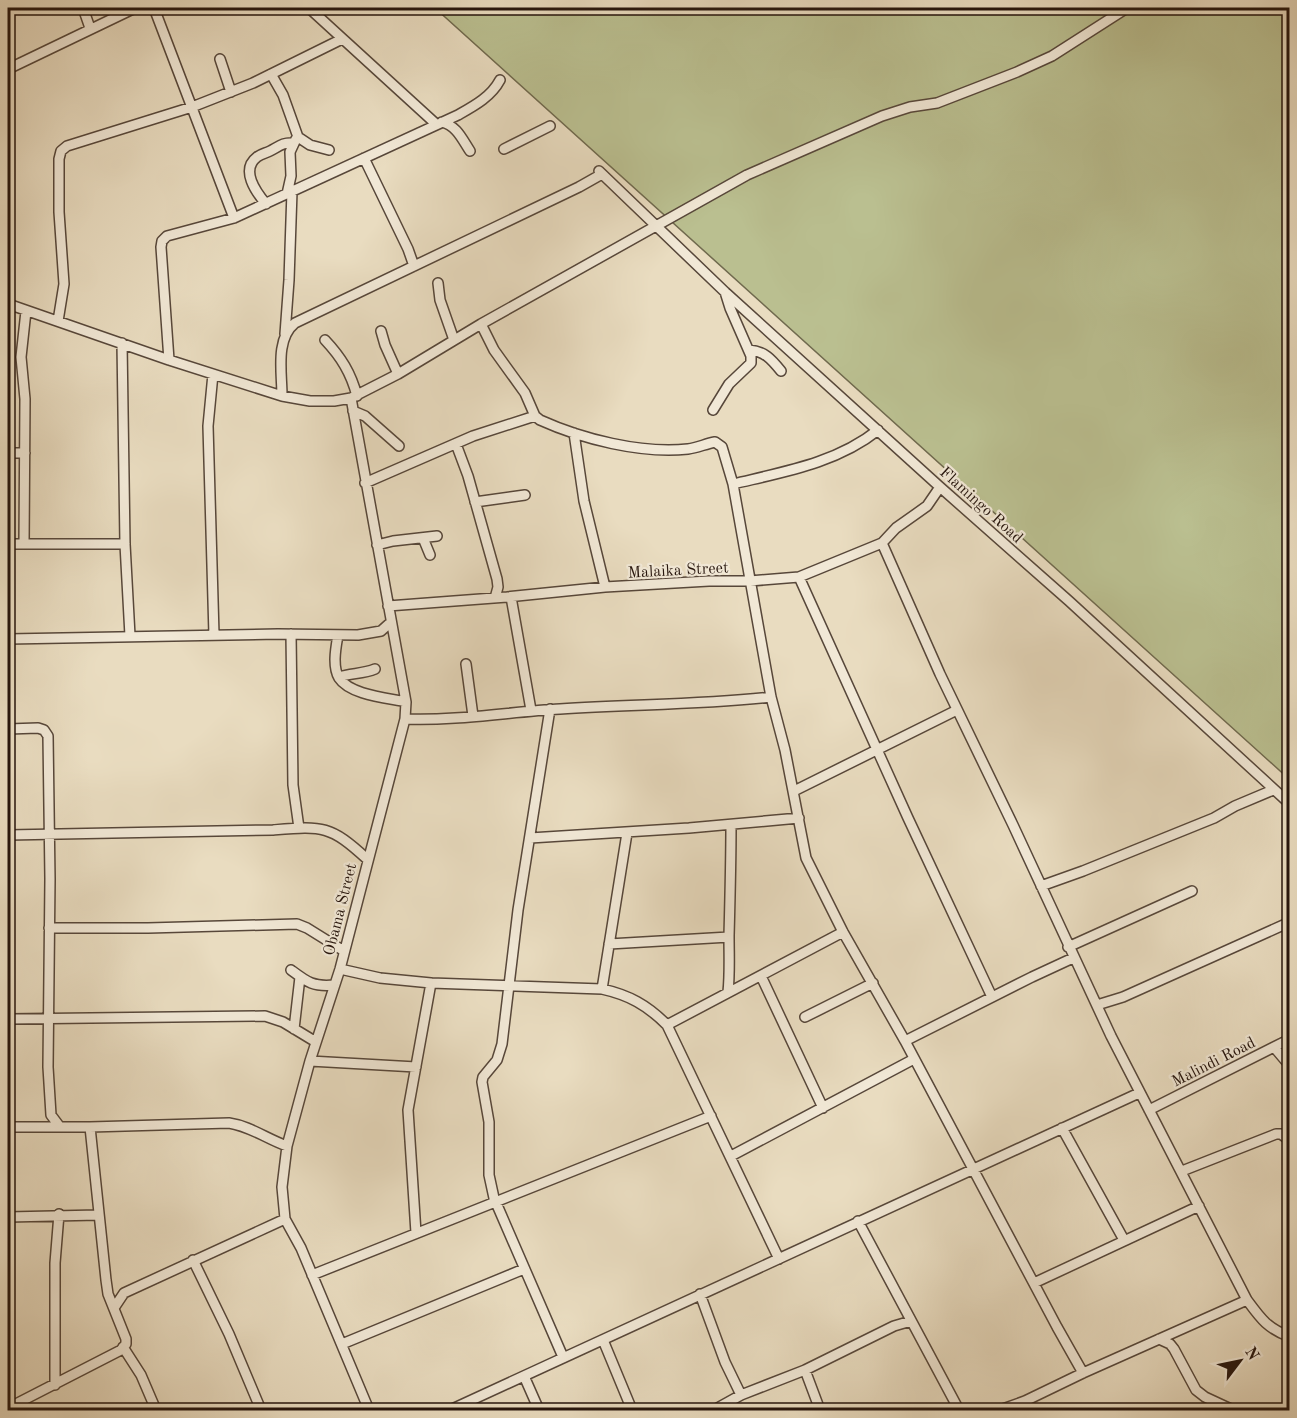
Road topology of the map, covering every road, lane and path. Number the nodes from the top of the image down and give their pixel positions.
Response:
1 (83, 8) edge
2 (135, 8) edge
3 (154, 8) edge
4 (309, 8) edge
5 (1127, 8) edge
6 (90, 28) junction
7 (342, 39) junction
8 (220, 59) dead end
9 (8, 69) edge
10 (271, 74) junction
11 (500, 80) dead end
12 (231, 92) junction
13 (192, 107) junction
14 (439, 123) junction
15 (550, 126) dead end
16 (296, 140) junction
17 (504, 149) dead end
18 (329, 150) dead end
19 (470, 151) dead end
20 (364, 159) junction
21 (290, 193) junction
22 (266, 204) junction
23 (234, 218) junction
24 (655, 225) junction
25 (414, 266) junction
26 (438, 283) dead end
27 (726, 292) junction
28 (8, 304) edge
29 (26, 311) junction
30 (58, 321) junction
31 (481, 324) junction
32 (381, 331) dead end
33 (285, 334) junction
34 (325, 340) dead end
35 (454, 340) junction
36 (122, 343) junction
37 (749, 350) junction
38 (169, 360) junction
39 (781, 371) dead end
40 (213, 374) junction
41 (398, 374) junction
42 (282, 396) junction
43 (354, 397) junction
44 (713, 410) dead end
45 (353, 411) junction
46 (536, 416) junction
47 (878, 430) junction
48 (574, 433) junction
49 (456, 444) junction
50 (399, 446) dead end
51 (8, 453) edge
52 (25, 453) junction
53 (365, 483) junction
54 (733, 484) junction
55 (940, 487) junction
56 (525, 495) dead end
57 (475, 502) junction
58 (437, 536) dead end
59 (423, 538) junction
60 (882, 543) junction
61 (8, 544) edge
62 (24, 544) junction
63 (125, 544) junction
64 (377, 545) junction
65 (430, 555) dead end
66 (799, 577) junction
67 (750, 581) junction
68 (498, 587) junction
69 (605, 587) junction
70 (509, 597) junction
71 (495, 598) junction
72 (388, 606) junction
73 (391, 622) junction
74 (381, 631) junction
75 (291, 634) junction
76 (214, 635) junction
77 (338, 635) junction
78 (130, 636) junction
79 (394, 638) junction
80 (8, 639) edge
81 (466, 664) dead end
82 (375, 669) dead end
83 (339, 677) junction
84 (771, 697) junction
85 (406, 702) junction
86 (550, 709) junction
87 (531, 710) junction
88 (957, 710) junction
89 (473, 716) junction
90 (405, 719) junction
91 (8, 729) edge
92 (877, 748) junction
93 (794, 790) junction
94 (1273, 790) junction
95 (1290, 804) edge
96 (799, 818) junction
97 (731, 825) junction
98 (299, 828) junction
99 (627, 832) junction
100 (8, 835) edge
101 (49, 835) junction
102 (530, 838) junction
103 (367, 859) junction
104 (1041, 886) junction
105 (1192, 891) dead end
106 (1290, 922) edge
107 (50, 928) junction
108 (843, 932) junction
109 (729, 937) junction
110 (609, 944) junction
111 (1068, 947) junction
112 (344, 951) junction
113 (1073, 958) junction
114 (340, 969) junction
115 (291, 970) dead end
116 (761, 976) junction
117 (300, 977) junction
118 (430, 983) junction
119 (873, 983) junction
120 (334, 986) junction
121 (508, 986) junction
122 (602, 989) junction
123 (728, 992) junction
124 (992, 997) junction
125 (1097, 1005) junction
126 (805, 1017) dead end
127 (8, 1019) edge
128 (47, 1019) junction
129 (667, 1025) junction
130 (294, 1029) junction
131 (1290, 1039) edge
132 (905, 1041) junction
133 (316, 1042) junction
134 (1274, 1047) junction
135 (914, 1059) junction
136 (310, 1062) junction
137 (1290, 1066) edge
138 (416, 1067) junction
139 (1139, 1093) junction
140 (822, 1108) junction
141 (1149, 1110) junction
142 (711, 1116) junction
143 (8, 1127) edge
144 (60, 1127) junction
145 (90, 1127) junction
146 (1062, 1128) junction
147 (1290, 1141) edge
148 (287, 1146) junction
149 (731, 1156) junction
150 (974, 1168) junction
151 (1182, 1171) junction
152 (496, 1203) junction
153 (1199, 1206) junction
154 (59, 1214) junction
155 (98, 1215) junction
156 (8, 1216) edge
157 (285, 1219) junction
158 (858, 1221) junction
159 (416, 1233) junction
160 (1124, 1240) junction
161 (779, 1259) junction
162 (193, 1260) junction
163 (525, 1269) junction
164 (312, 1275) junction
165 (1034, 1283) junction
166 (700, 1294) junction
167 (1247, 1299) junction
168 (114, 1308) junction
169 (911, 1322) junction
170 (1290, 1337) edge
171 (1159, 1339) junction
172 (603, 1340) junction
173 (342, 1344) junction
174 (123, 1347) junction
175 (563, 1357) junction
176 (805, 1370) junction
177 (1083, 1373) junction
178 (524, 1376) junction
179 (55, 1385) junction
180 (741, 1395) junction
181 (1025, 1401) junction
182 (8, 1408) edge
183 (156, 1410) edge
184 (261, 1410) edge
185 (369, 1410) edge
186 (450, 1410) edge
187 (539, 1410) edge
188 (632, 1410) edge
189 (714, 1410) edge
190 (820, 1410) edge
191 (958, 1410) edge
192 (1000, 1410) edge
193 (1030, 1410) edge
194 (1233, 1410) edge

1 - 6 street
2 - 6 street
3 - 13 street
4 - 7 street
5 - 24 street
6 - 9 street
7 - 10 street
7 - 14 street
8 - 12 street
10 - 12 street
10 - 16 street
11 - 14 street
12 - 13 street
13 - 23 street
13 - 30 street
14 - 19 street
14 - 20 street
15 - 17 street
16 - 18 street
16 - 21 street
16 - 22 street
20 - 21 street
20 - 25 street
21 - 22 street
21 - 33 street
22 - 23 street
23 - 38 street
24 - 25 street, Flamingo Road
24 - 27 street, Flamingo Road
24 - 31 street
25 - 33 street
26 - 35 street
27 - 37 street
27 - 47 street, Flamingo Road
28 - 29 street
29 - 30 street
29 - 52 street
30 - 36 street
31 - 35 street
31 - 46 street
32 - 41 street
33 - 42 street
34 - 43 street, Obama Street
35 - 41 street
36 - 38 street
36 - 63 street
37 - 39 street
37 - 44 street
38 - 40 street
40 - 42 street
40 - 76 street
41 - 43 street
42 - 43 street
43 - 45 street, Obama Street
45 - 50 street
45 - 53 street, Obama Street
46 - 48 street
46 - 49 street
47 - 54 street
47 - 55 street, Flamingo Road
48 - 54 street
48 - 69 street
49 - 53 street
49 - 57 street
51 - 52 street
52 - 62 street
53 - 64 street, Obama Street
54 - 67 street
55 - 60 street, Malaika Street
55 - 94 street, Flamingo Road
56 - 57 street
57 - 68 street
58 - 59 street
59 - 64 street
59 - 65 street
60 - 66 street, Malaika Street
60 - 88 street
61 - 62 street
62 - 63 street
63 - 78 street
64 - 72 street, Obama Street
66 - 67 street, Malaika Street
66 - 92 street
67 - 69 street, Malaika Street
67 - 84 street
68 - 70 street
68 - 71 street
69 - 70 street, Malaika Street
70 - 71 street, Malaika Street
70 - 87 street
71 - 72 street, Malaika Street
72 - 73 street, Obama Street
73 - 74 street
73 - 79 street, Obama Street
74 - 77 street
74 - 79 street
75 - 76 street
75 - 77 street
75 - 98 street
76 - 78 street
77 - 83 street
78 - 80 street
79 - 85 street, Obama Street
81 - 89 street
82 - 83 street
83 - 85 street
84 - 86 street
84 - 93 street
85 - 90 street, Obama Street
86 - 87 street
86 - 102 street
87 - 89 street
88 - 92 street
88 - 104 street
89 - 90 street
90 - 103 street, Obama Street
91 - 101 street
92 - 93 street
92 - 124 street
93 - 96 street
94 - 95 street, Flamingo Road
94 - 104 street
96 - 97 street
96 - 108 street
97 - 99 street
97 - 109 street
98 - 101 street
98 - 103 street
99 - 102 street
99 - 110 street
100 - 101 street
101 - 107 street
102 - 121 street
103 - 112 street, Obama Street
104 - 111 street
105 - 111 street
106 - 125 street
107 - 112 street
107 - 128 street
108 - 116 street
108 - 119 street
109 - 110 street
109 - 123 street
110 - 122 street
111 - 113 street
112 - 114 street, Obama Street
113 - 124 street
113 - 125 street
114 - 118 street
114 - 120 street, Obama Street
115 - 117 street
116 - 123 street
116 - 140 street
117 - 120 street
117 - 130 street
118 - 121 street
118 - 138 street
119 - 126 street
119 - 132 street
120 - 133 street, Obama Street
121 - 122 street
121 - 152 street
122 - 129 street
123 - 129 street
124 - 132 street
125 - 139 street
127 - 128 street
128 - 130 street
128 - 144 street
129 - 142 street
130 - 133 street
131 - 134 street, Malindi Road
132 - 135 street
133 - 136 street, Obama Street
134 - 137 street
134 - 141 street, Malindi Road
135 - 140 street
135 - 150 street
136 - 138 street
136 - 148 street, Obama Street
138 - 159 street
139 - 141 street
139 - 146 street
140 - 149 street
141 - 151 street
142 - 149 street
142 - 152 street
143 - 144 street
144 - 145 street
145 - 148 street
145 - 155 street
146 - 150 street
146 - 160 street
147 - 151 street
148 - 157 street, Obama Street
149 - 161 street
150 - 158 street
150 - 165 street
151 - 153 street
152 - 159 street
152 - 163 street
153 - 160 street
153 - 167 street
154 - 155 street
154 - 156 street
154 - 179 street
155 - 168 street
157 - 162 street
157 - 164 street, Obama Street
158 - 161 street
158 - 169 street
159 - 164 street
160 - 165 street
161 - 166 street
162 - 168 street
162 - 184 street
163 - 173 street
163 - 175 street
164 - 173 street, Obama Street
165 - 177 street
166 - 172 street
166 - 180 street
167 - 170 street
167 - 171 street
168 - 174 street
169 - 176 street
169 - 191 street
171 - 177 street
171 - 194 street
172 - 175 street
172 - 188 street
173 - 185 street, Obama Street
174 - 179 street
174 - 183 street
175 - 178 street
176 - 180 street
176 - 190 street
177 - 181 street
178 - 186 street
178 - 187 street
179 - 182 street
180 - 189 street
181 - 192 street
181 - 193 street

